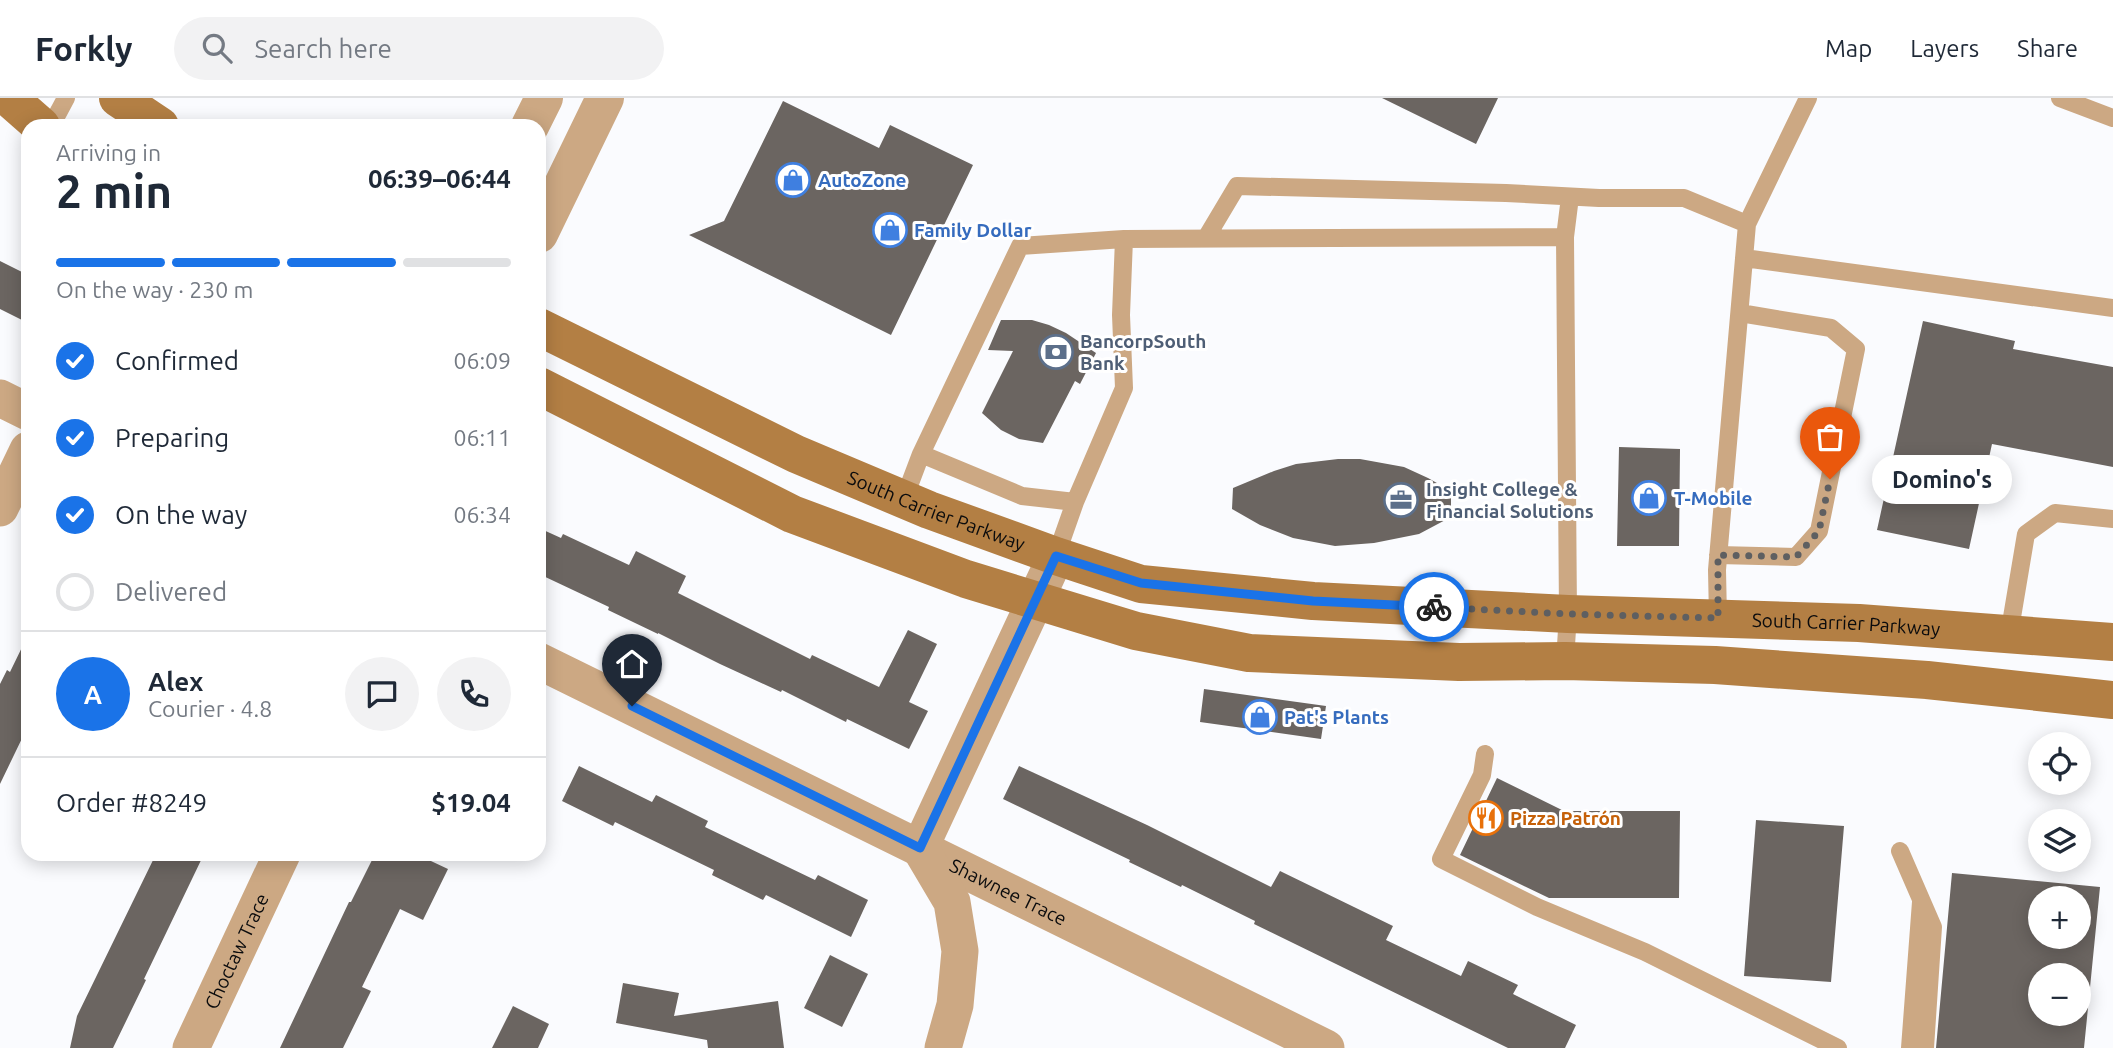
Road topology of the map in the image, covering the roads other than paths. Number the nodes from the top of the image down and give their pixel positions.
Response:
1 (9, 98) edge
2 (66, 98) edge
3 (118, 98) edge
4 (544, 98) edge
5 (605, 98) edge
6 (1808, 98) edge
7 (2070, 100) edge
8 (2113, 118) edge
9 (33, 119) edge
10 (55, 119) edge
11 (150, 119) edge
12 (534, 119) edge
13 (1570, 197) junction
14 (546, 220) edge
15 (1747, 224) junction
16 (1565, 237) junction
17 (1124, 239) junction
18 (1206, 239) junction
19 (1744, 258) junction
20 (2113, 308) edge
21 (1740, 313) junction
22 (546, 330) edge
23 (546, 390) edge
24 (0, 398) edge
25 (21, 408) edge
26 (921, 454) junction
27 (21, 464) edge
28 (904, 499) junction
29 (1076, 502) junction
30 (0, 508) edge
31 (2113, 519) edge
32 (1718, 555) junction
33 (1056, 556) junction
34 (1036, 601) junction
35 (1568, 614) junction
36 (1718, 618) junction
37 (2009, 635) junction
38 (2113, 642) edge
39 (1565, 661) junction
40 (546, 664) edge
41 (2113, 700) edge
42 (1485, 754) dead end
43 (920, 848) junction
44 (1900, 851) dead end
45 (279, 861) edge
46 (1921, 898) junction
47 (191, 1048) edge
48 (943, 1048) edge
49 (1326, 1048) edge
50 (1838, 1048) edge
51 (1910, 1048) edge
52 (1925, 1048) edge

1 - 9 main road
2 - 10 lane
3 - 11 main road
4 - 12 street
5 - 14 street
6 - 15 lane
7 - 8 lane
13 - 15 lane
13 - 16 lane
13 - 18 lane
15 - 19 lane
16 - 18 lane
16 - 35 lane
17 - 18 lane
17 - 26 lane
17 - 29 lane
19 - 20 lane
19 - 21 lane
21 - 32 lane
21 - 32 lane
22 - 28 main road, South Carrier Parkway
23 - 34 main road
24 - 25 street
26 - 28 lane
26 - 29 lane
27 - 30 street
28 - 33 main road, South Carrier Parkway
29 - 33 lane
31 - 37 lane
32 - 36 lane
33 - 34 street
33 - 35 main road, South Carrier Parkway
34 - 39 main road
34 - 43 street
35 - 36 main road, South Carrier Parkway
35 - 39 lane
36 - 37 main road, South Carrier Parkway
37 - 38 main road, South Carrier Parkway
39 - 41 main road
40 - 43 street, Shawnee Trace
42 - 50 lane
43 - 48 street
43 - 49 street, Shawnee Trace
44 - 46 lane
45 - 47 street, Choctaw Trace
46 - 51 lane
46 - 52 lane

